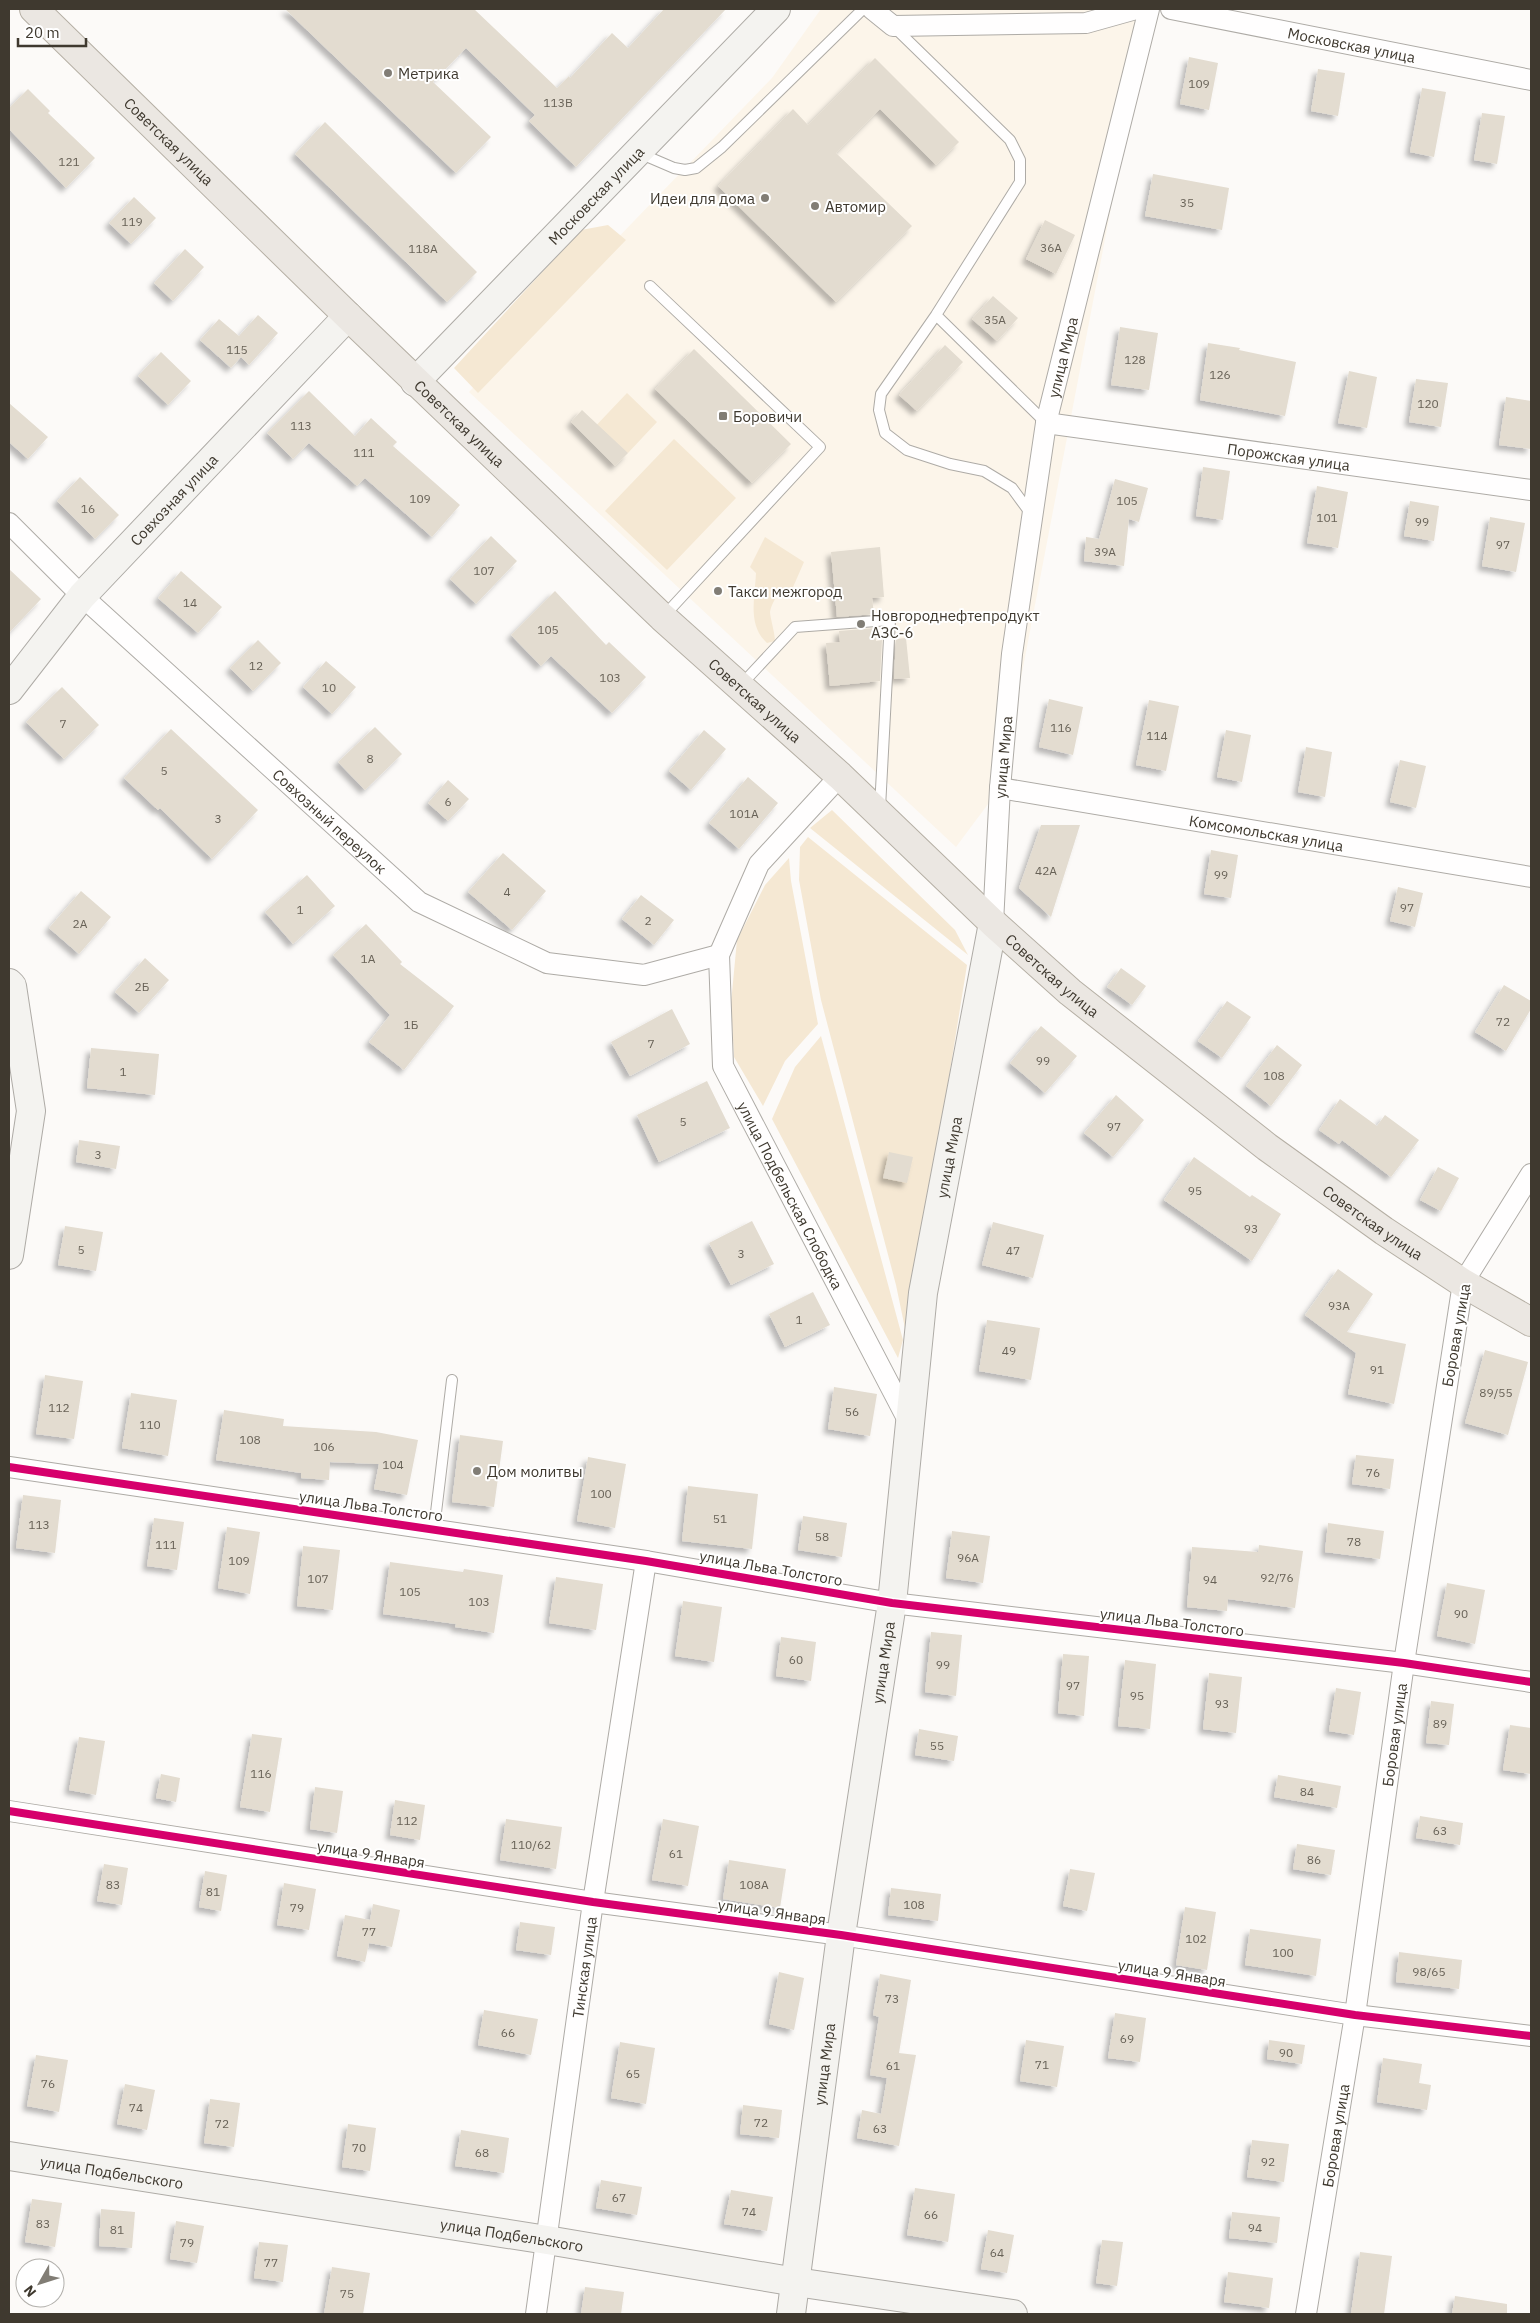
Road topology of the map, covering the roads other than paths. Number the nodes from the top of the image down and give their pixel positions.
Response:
1 (34, 9) edge
2 (776, 9) edge
3 (863, 9) edge
4 (872, 9) edge
5 (1136, 9) edge
6 (1149, 9) edge
7 (1171, 9) edge
8 (893, 26) junction
9 (1531, 80) edge
10 (637, 152) junction
11 (650, 286) dead end
12 (936, 315) junction
13 (348, 316) junction
14 (415, 382) junction
15 (1046, 423) junction
16 (1531, 490) edge
17 (1032, 516) junction
18 (9, 523) edge
19 (82, 596) junction
20 (662, 617) junction
21 (739, 687) junction
22 (9, 690) edge
23 (840, 776) junction
24 (1000, 788) junction
25 (879, 814) junction
26 (1531, 877) edge
27 (993, 923) junction
28 (719, 955) junction
29 (9, 983) edge
30 (1531, 1174) edge
31 (9, 1255) edge
32 (1462, 1283) junction
33 (1531, 1322) edge
34 (452, 1380) dead end
35 (910, 1424) junction
36 (9, 1467) edge
37 (434, 1529) junction
38 (646, 1561) junction
39 (892, 1603) junction
40 (1404, 1663) junction
41 (1531, 1682) edge
42 (9, 1811) edge
43 (593, 1902) junction
44 (841, 1935) junction
45 (1355, 2015) junction
46 (1531, 2036) edge
47 (9, 2156) edge
48 (548, 2240) junction
49 (796, 2282) junction
50 (536, 2314) edge
51 (791, 2314) edge
52 (1013, 2314) edge
53 (1306, 2314) edge

1 - 13 main road, Советская улица
2 - 10 main road, Московская улица
3 - 10 lane
4 - 8 street
5 - 8 street
6 - 15 street, улица Мира
7 - 9 street, Московская улица
8 - 12 lane
10 - 14 main road, Московская улица
11 - 20 lane
12 - 15 lane
12 - 17 lane
13 - 14 main road, Советская улица
13 - 19 main road, Совхозная улица
14 - 20 main road, Советская улица
15 - 16 street, Порожская улица
15 - 17 street, улица Мира
17 - 24 street, улица Мира
18 - 19 street, Совхозный переулок
19 - 22 main road, Совхозная улица
19 - 28 street, Совхозный переулок
20 - 21 main road, Советская улица
21 - 23 main road, Советская улица
21 - 25 lane
23 - 25 main road, Советская улица
23 - 28 street
24 - 26 street, Комсомольская улица
24 - 27 street, улица Мира
25 - 27 main road, Советская улица
27 - 32 main road, Советская улица
27 - 35 main road, улица Мира
28 - 35 street, улица Подбельская Слободка
29 - 31 main road
30 - 32 street, Боровая улица
32 - 33 main road, Советская улица
32 - 40 street, Боровая улица
34 - 37 lane
35 - 39 main road, улица Мира
36 - 37 street, улица Льва Толстого
37 - 38 street, улица Льва Толстого
38 - 39 street, улица Льва Толстого
38 - 43 street, Тинская улица
39 - 40 street, улица Льва Толстого
39 - 44 main road, улица Мира
40 - 41 street, улица Льва Толстого
40 - 45 street, Боровая улица
42 - 43 street, улица 9 Января
43 - 44 street, улица 9 Января
43 - 48 street, Тинская улица
44 - 45 street, улица 9 Января
44 - 49 main road, улица Мира
45 - 46 street, улица 9 Января
45 - 53 street, Боровая улица
47 - 48 main road, улица Подбельского
48 - 49 main road, улица Подбельского
48 - 50 street, Тинская улица
49 - 51 main road, улица Мира
49 - 52 main road, улица Подбельского

